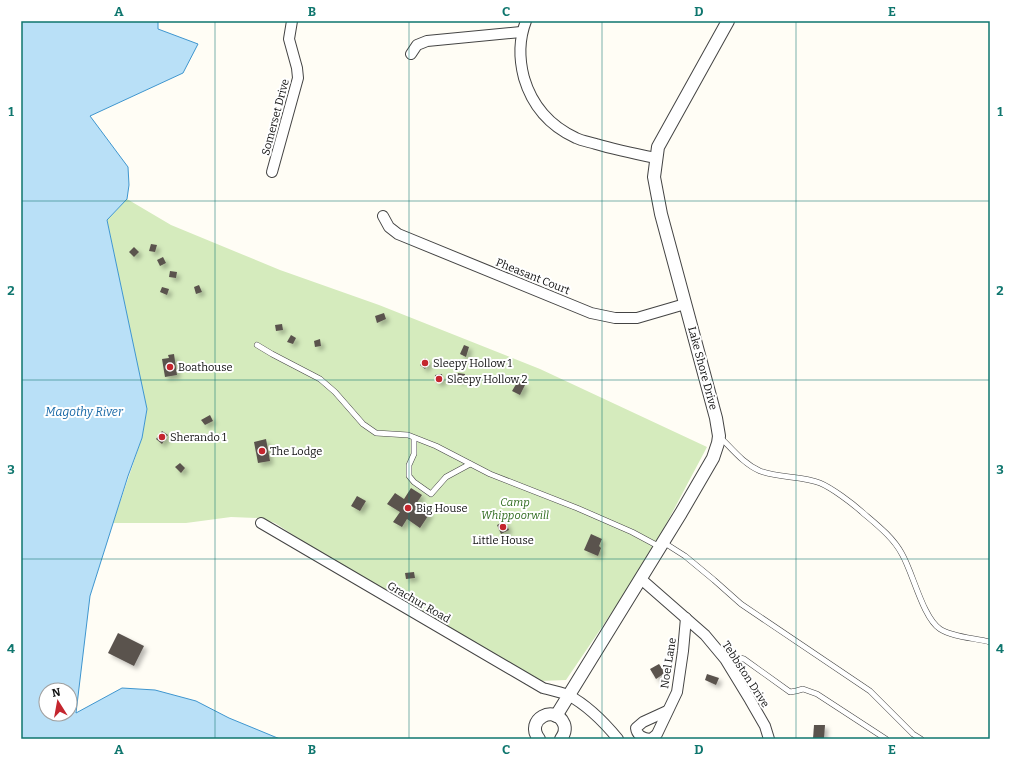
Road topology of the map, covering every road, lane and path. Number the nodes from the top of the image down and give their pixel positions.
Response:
1 (292, 21) edge
2 (526, 21) edge
3 (728, 21) edge
4 (521, 32) junction
5 (410, 54) dead end
6 (656, 158) junction
7 (272, 172) dead end
8 (383, 216) dead end
9 (685, 304) junction
10 (257, 345) dead end
11 (719, 436) junction
12 (414, 438) junction
13 (470, 464) junction
14 (262, 523) dead end
15 (661, 545) junction
16 (640, 579) junction
17 (686, 618) junction
18 (990, 642) edge
19 (725, 659) junction
20 (568, 695) junction
21 (667, 711) junction
22 (556, 716) junction
23 (539, 739) edge
24 (561, 739) edge
25 (618, 739) edge
26 (651, 739) edge
27 (770, 739) edge
28 (886, 739) edge
29 (921, 739) edge

1 - 7 street, Somerset Drive
2 - 4 street
3 - 6 street, Lake Shore Drive
4 - 5 street
4 - 6 street
6 - 9 street, Lake Shore Drive
8 - 9 street, Pheasant Court
9 - 11 street, Lake Shore Drive
10 - 12 lane
11 - 15 street, Lake Shore Drive
11 - 18 lane
12 - 13 lane
12 - 13 lane
13 - 15 lane
14 - 20 street, Grachur Road
15 - 16 street, Lake Shore Drive
15 - 29 lane
16 - 17 street, Tebbston Drive
16 - 20 street, Lake Shore Drive
17 - 19 street, Tebbston Drive
17 - 21 street, Noel Lane
19 - 27 street, Tebbston Drive
19 - 28 lane
20 - 22 street, Lake Shore Drive
20 - 25 street
21 - 26 street, Noel Lane
21 - 26 street, Noel Lane
22 - 23 street
22 - 24 street

